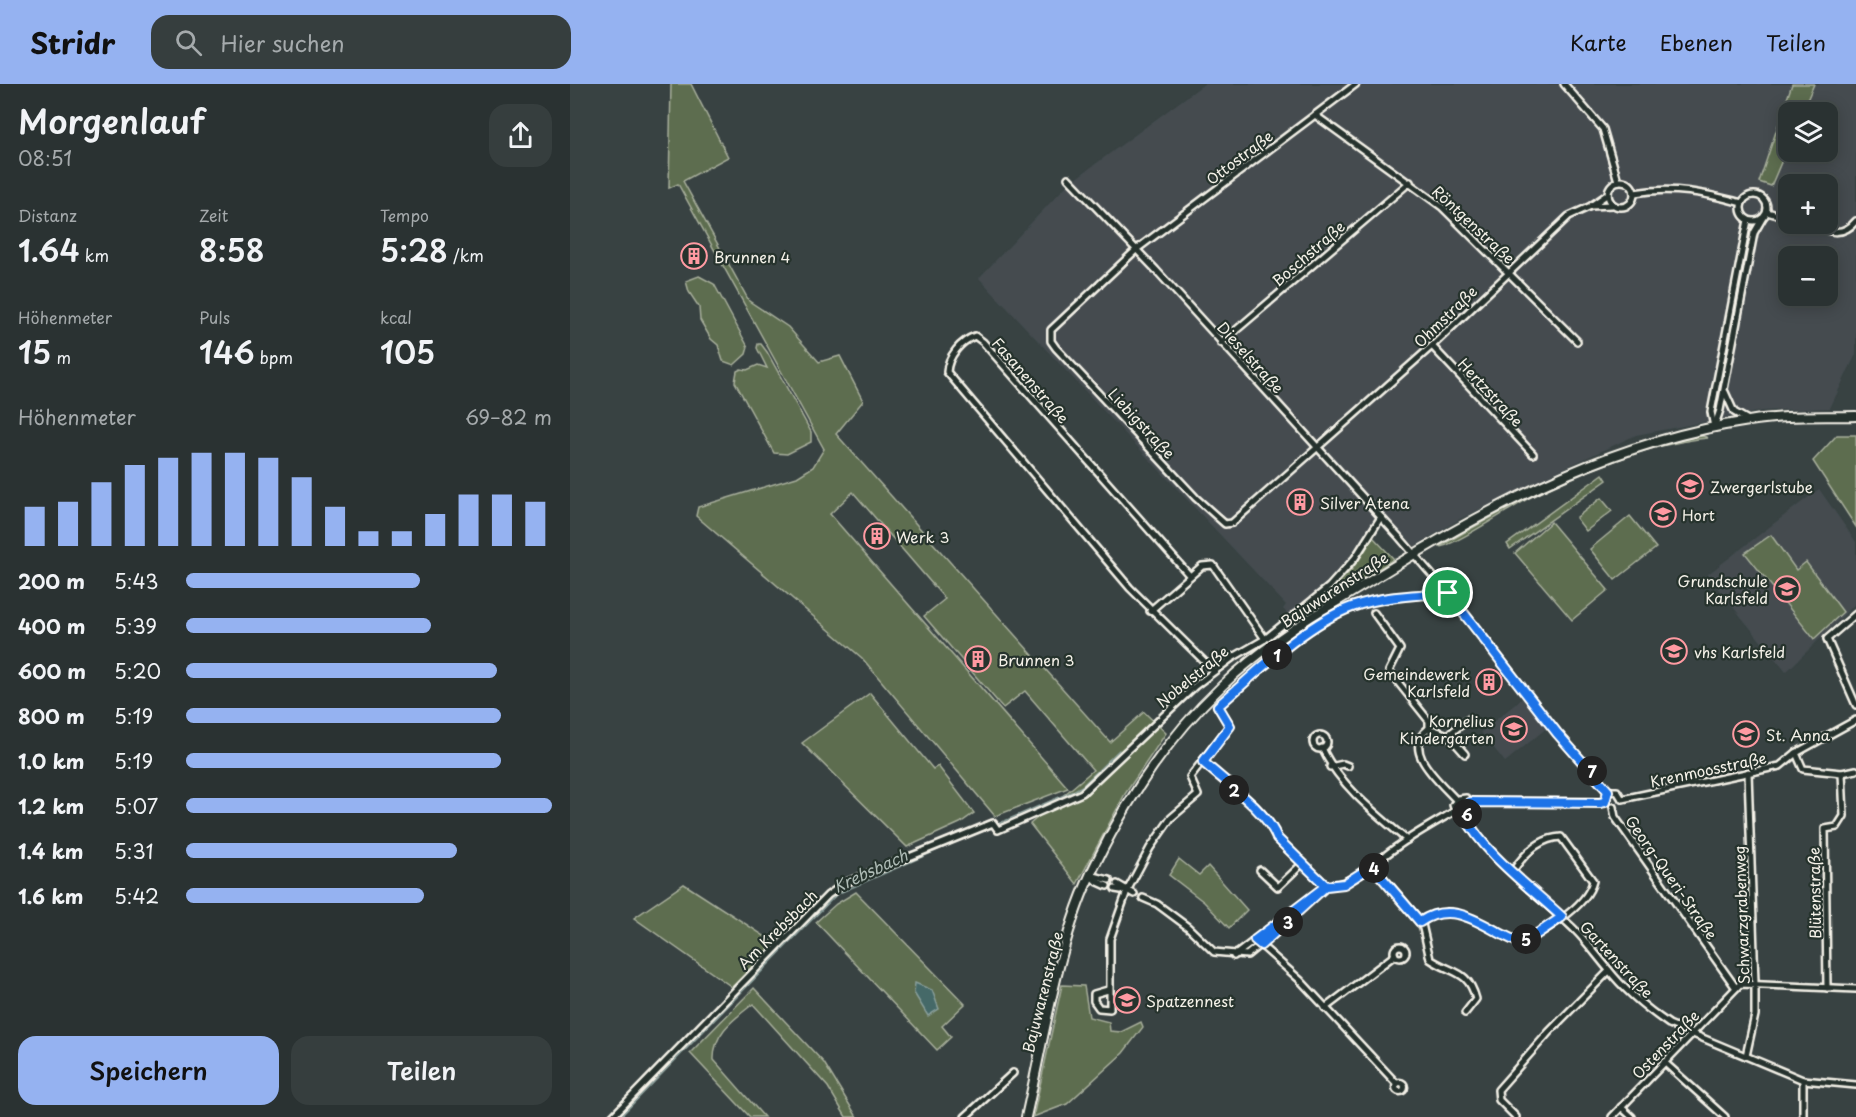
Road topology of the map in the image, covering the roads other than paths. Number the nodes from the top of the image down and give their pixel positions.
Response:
1 (1356, 84) edge
2 (1564, 84) edge
3 (1315, 115) junction
4 (1068, 178) dead end
5 (1410, 182) junction
6 (1618, 182) junction
7 (1634, 193) junction
8 (1608, 194) junction
9 (1742, 203) junction
10 (1612, 205) junction
11 (1591, 206) junction
12 (1767, 212) junction
13 (1778, 215) edge
14 (1762, 219) junction
15 (1748, 220) junction
16 (1856, 221) edge
17 (1848, 230) junction
18 (1838, 233) edge
19 (1856, 235) edge
20 (1137, 249) junction
21 (1508, 272) junction
22 (1577, 341) dead end
23 (1221, 343) junction
24 (1432, 346) junction
25 (1725, 388) junction
26 (1856, 416) edge
27 (1750, 420) junction
28 (1714, 428) junction
29 (1317, 447) junction
30 (1533, 454) dead end
31 (1381, 517) junction
32 (1413, 555) junction
33 (1190, 576) junction
34 (1448, 593) junction
35 (1371, 608) junction
36 (1150, 611) junction
37 (1856, 614) edge
38 (1265, 639) junction
39 (1214, 671) junction
40 (1856, 705) edge
41 (1469, 719) dead end
42 (1856, 720) edge
43 (1429, 728) junction
44 (1448, 735) junction
45 (1322, 748) dead end
46 (1796, 753) junction
47 (1465, 754) dead end
48 (1203, 762) junction
49 (1330, 766) junction
50 (1348, 766) dead end
51 (1856, 770) edge
52 (1748, 772) junction
53 (1842, 773) junction
54 (1608, 791) junction
55 (1622, 799) junction
56 (1456, 800) junction
57 (1470, 802) junction
58 (1605, 802) junction
59 (1613, 807) junction
60 (1455, 811) junction
61 (1464, 815) junction
62 (998, 830) joint
63 (1407, 840) junction
64 (1302, 864) junction
65 (1372, 866) junction
66 (1260, 870) dead end
67 (1513, 871) junction
68 (1090, 874) junction
69 (1108, 883) dead end
70 (1326, 886) junction
71 (1116, 887) dead end
72 (1127, 891) junction
73 (1134, 894) dead end
74 (1143, 898) dead end
75 (1299, 907) junction
76 (1562, 917) junction
77 (1420, 922) junction
78 (1255, 940) junction
79 (1261, 945) junction
80 (1395, 955) dead end
81 (1234, 956) junction
82 (1609, 971) junction
83 (1755, 983) junction
84 (1736, 988) junction
85 (1827, 988) junction
86 (1856, 989) edge
87 (1108, 990) dead end
88 (1324, 1008) junction
89 (1465, 1013) dead end
90 (1692, 1033) junction
91 (1746, 1056) junction
92 (1665, 1062) junction
93 (1013, 1073) dead end
94 (1803, 1080) junction
95 (1397, 1084) dead end
96 (1856, 1085) edge
97 (1622, 1107) junction
98 (612, 1117) edge
99 (965, 1117) edge
100 (1026, 1117) edge
101 (1516, 1117) edge
102 (1612, 1117) edge
103 (1632, 1117) edge
104 (1725, 1117) edge
105 (1803, 1117) edge

1 - 3 street, Ottostraße
2 - 6 street
3 - 5 street, Röntgenstraße
3 - 20 street, Ottostraße
4 - 20 street, Dieselstraße
5 - 21 street, Röntgenstraße
5 - 23 street, Boschstraße
6 - 7 street
6 - 8 street
7 - 9 street
7 - 10 street
8 - 10 street
8 - 11 street, Ohmstraße
9 - 12 street
9 - 15 street
10 - 11 street
11 - 21 street, Ohmstraße
12 - 13 street
12 - 14 street
14 - 15 street
14 - 25 street
15 - 28 street
16 - 17 street
17 - 18 street
17 - 19 street
20 - 23 street, Dieselstraße
20 - 29 street, Liebigstraße
21 - 22 street, Röntgenstraße
21 - 24 street, Ohmstraße
23 - 29 street, Dieselstraße
24 - 29 street, Ohmstraße
24 - 30 street, Hertzstraße
25 - 27 street
25 - 28 street
26 - 27 main road, Bajuwarenstraße
27 - 28 main road, Bajuwarenstraße
28 - 32 main road, Bajuwarenstraße
29 - 31 street, Dieselstraße
31 - 32 street, Dieselstraße
31 - 38 street, Nobelstraße
32 - 34 street, Dieselstraße
32 - 68 main road, Bajuwarenstraße
33 - 36 street
33 - 36 street, Fasanenstraße
33 - 38 street
34 - 35 street
34 - 54 street, Dieselstraße
35 - 43 street
35 - 48 street
36 - 39 street, Fasanenstraße
37 - 40 street
38 - 39 street, Nobelstraße
39 - 62 street, Nobelstraße
41 - 44 street
42 - 46 street, Krenmoosstraße
43 - 44 street
43 - 56 street
44 - 47 street
45 - 49 street
46 - 52 street, Krenmoosstraße
46 - 53 street
48 - 64 street
48 - 72 street
49 - 50 street
49 - 63 street
51 - 53 street
52 - 55 street, Krenmoosstraße
52 - 83 street, Schwarzgrabenweg
53 - 85 street, Blütenstraße
54 - 55 street
54 - 58 street
55 - 59 street
56 - 57 street
56 - 60 street
57 - 58 street
57 - 61 street
58 - 59 street
59 - 84 street, Georg-Queri-Straße
60 - 61 street
60 - 63 street
61 - 67 street, Gartenstraße
62 - 98 street, Am Krebsbach
63 - 65 street
64 - 66 street
64 - 70 street
65 - 70 street
65 - 77 street
67 - 76 street, Gartenstraße
67 - 76 street
68 - 69 street
68 - 100 main road, Bajuwarenstraße
70 - 75 street
71 - 72 street
72 - 73 street
72 - 87 street
74 - 81 street
75 - 78 street
75 - 79 street
76 - 77 street
76 - 82 street, Gartenstraße
77 - 89 street
78 - 79 street
78 - 81 street
79 - 81 street
79 - 88 street
80 - 88 street
82 - 90 street, Gartenstraße
82 - 101 street
83 - 84 street
83 - 85 street
83 - 91 street, Schwarzgrabenweg
84 - 90 street, Ostenstraße
85 - 86 street
88 - 95 street
90 - 91 street, Gartenstraße
90 - 92 street, Ostenstraße
91 - 94 street, Gartenstraße
92 - 97 street, Ostenstraße
92 - 104 street
93 - 99 street
94 - 96 street, Gartenstraße
94 - 105 street
97 - 102 street, Ostenstraße
97 - 103 street

